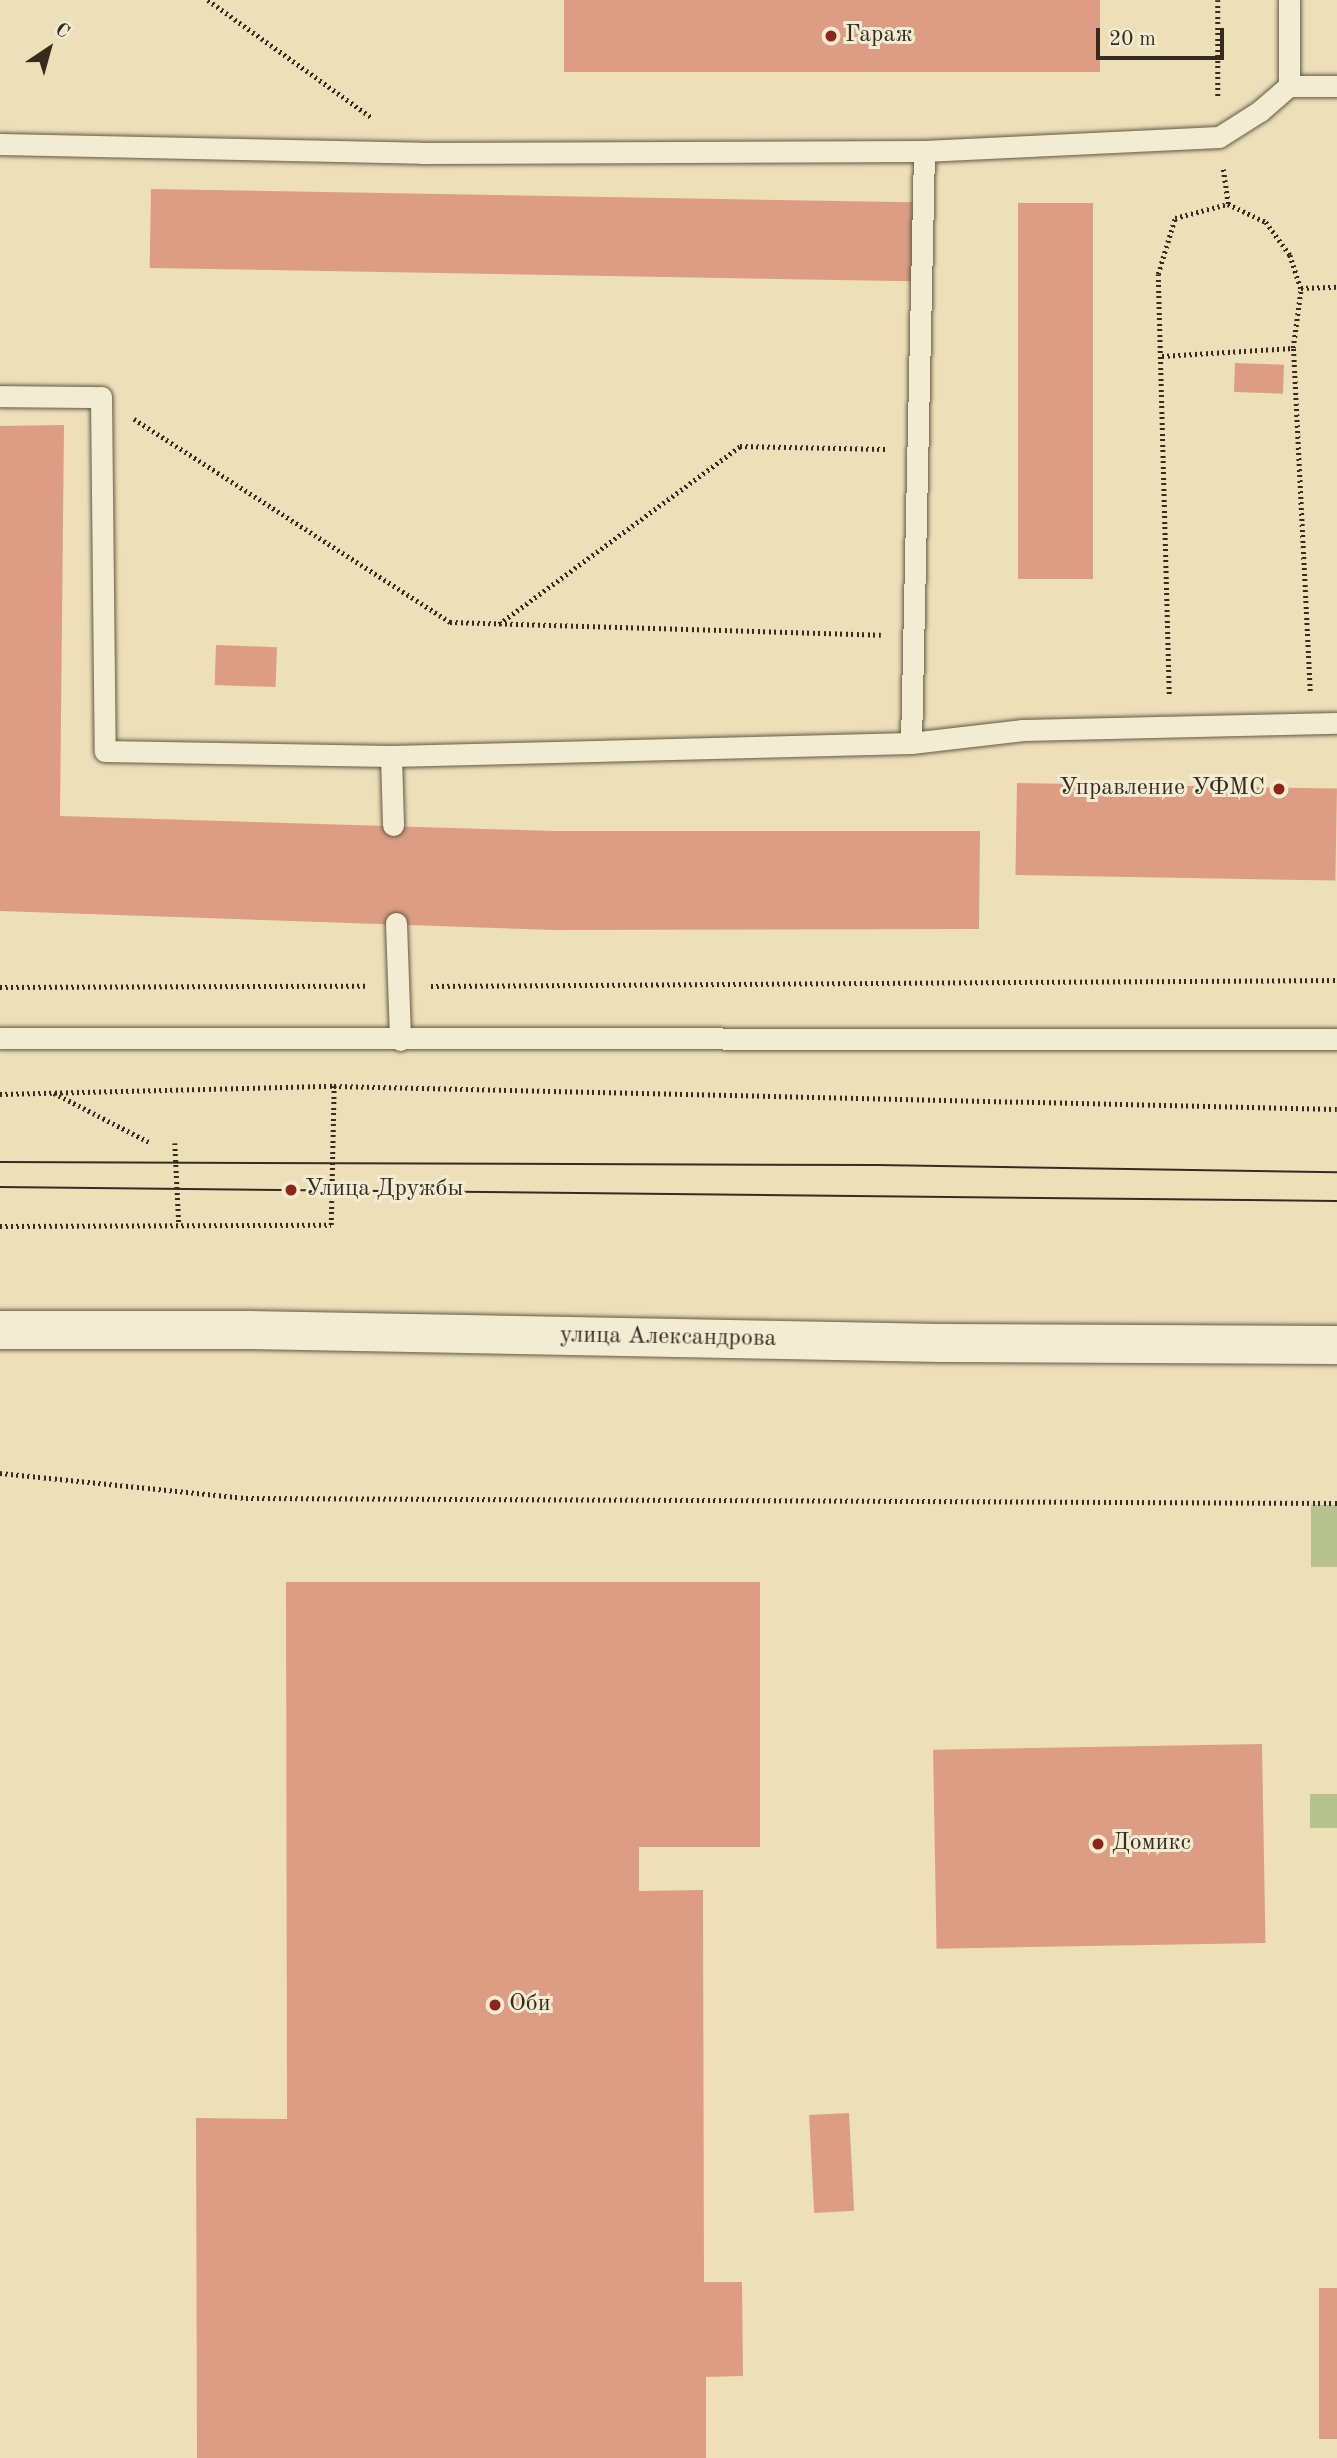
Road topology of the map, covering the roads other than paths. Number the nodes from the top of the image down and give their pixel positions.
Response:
1 (1289, 0) edge
2 (1289, 86) junction
3 (1337, 86) edge
4 (0, 144) edge
5 (924, 151) junction
6 (0, 396) edge
7 (1337, 723) edge
8 (911, 743) junction
9 (391, 756) junction
10 (393, 825) dead end
11 (396, 923) dead end
12 (0, 1038) edge
13 (1337, 1039) edge
14 (400, 1040) junction
15 (0, 1330) edge
16 (1337, 1345) edge

1 - 2 lane
2 - 3 lane
2 - 5 lane
4 - 5 lane
5 - 8 lane
6 - 9 lane
7 - 8 lane
8 - 9 lane
9 - 10 lane
11 - 14 lane
12 - 14 lane
13 - 14 lane
15 - 16 main road, улица Александрова

